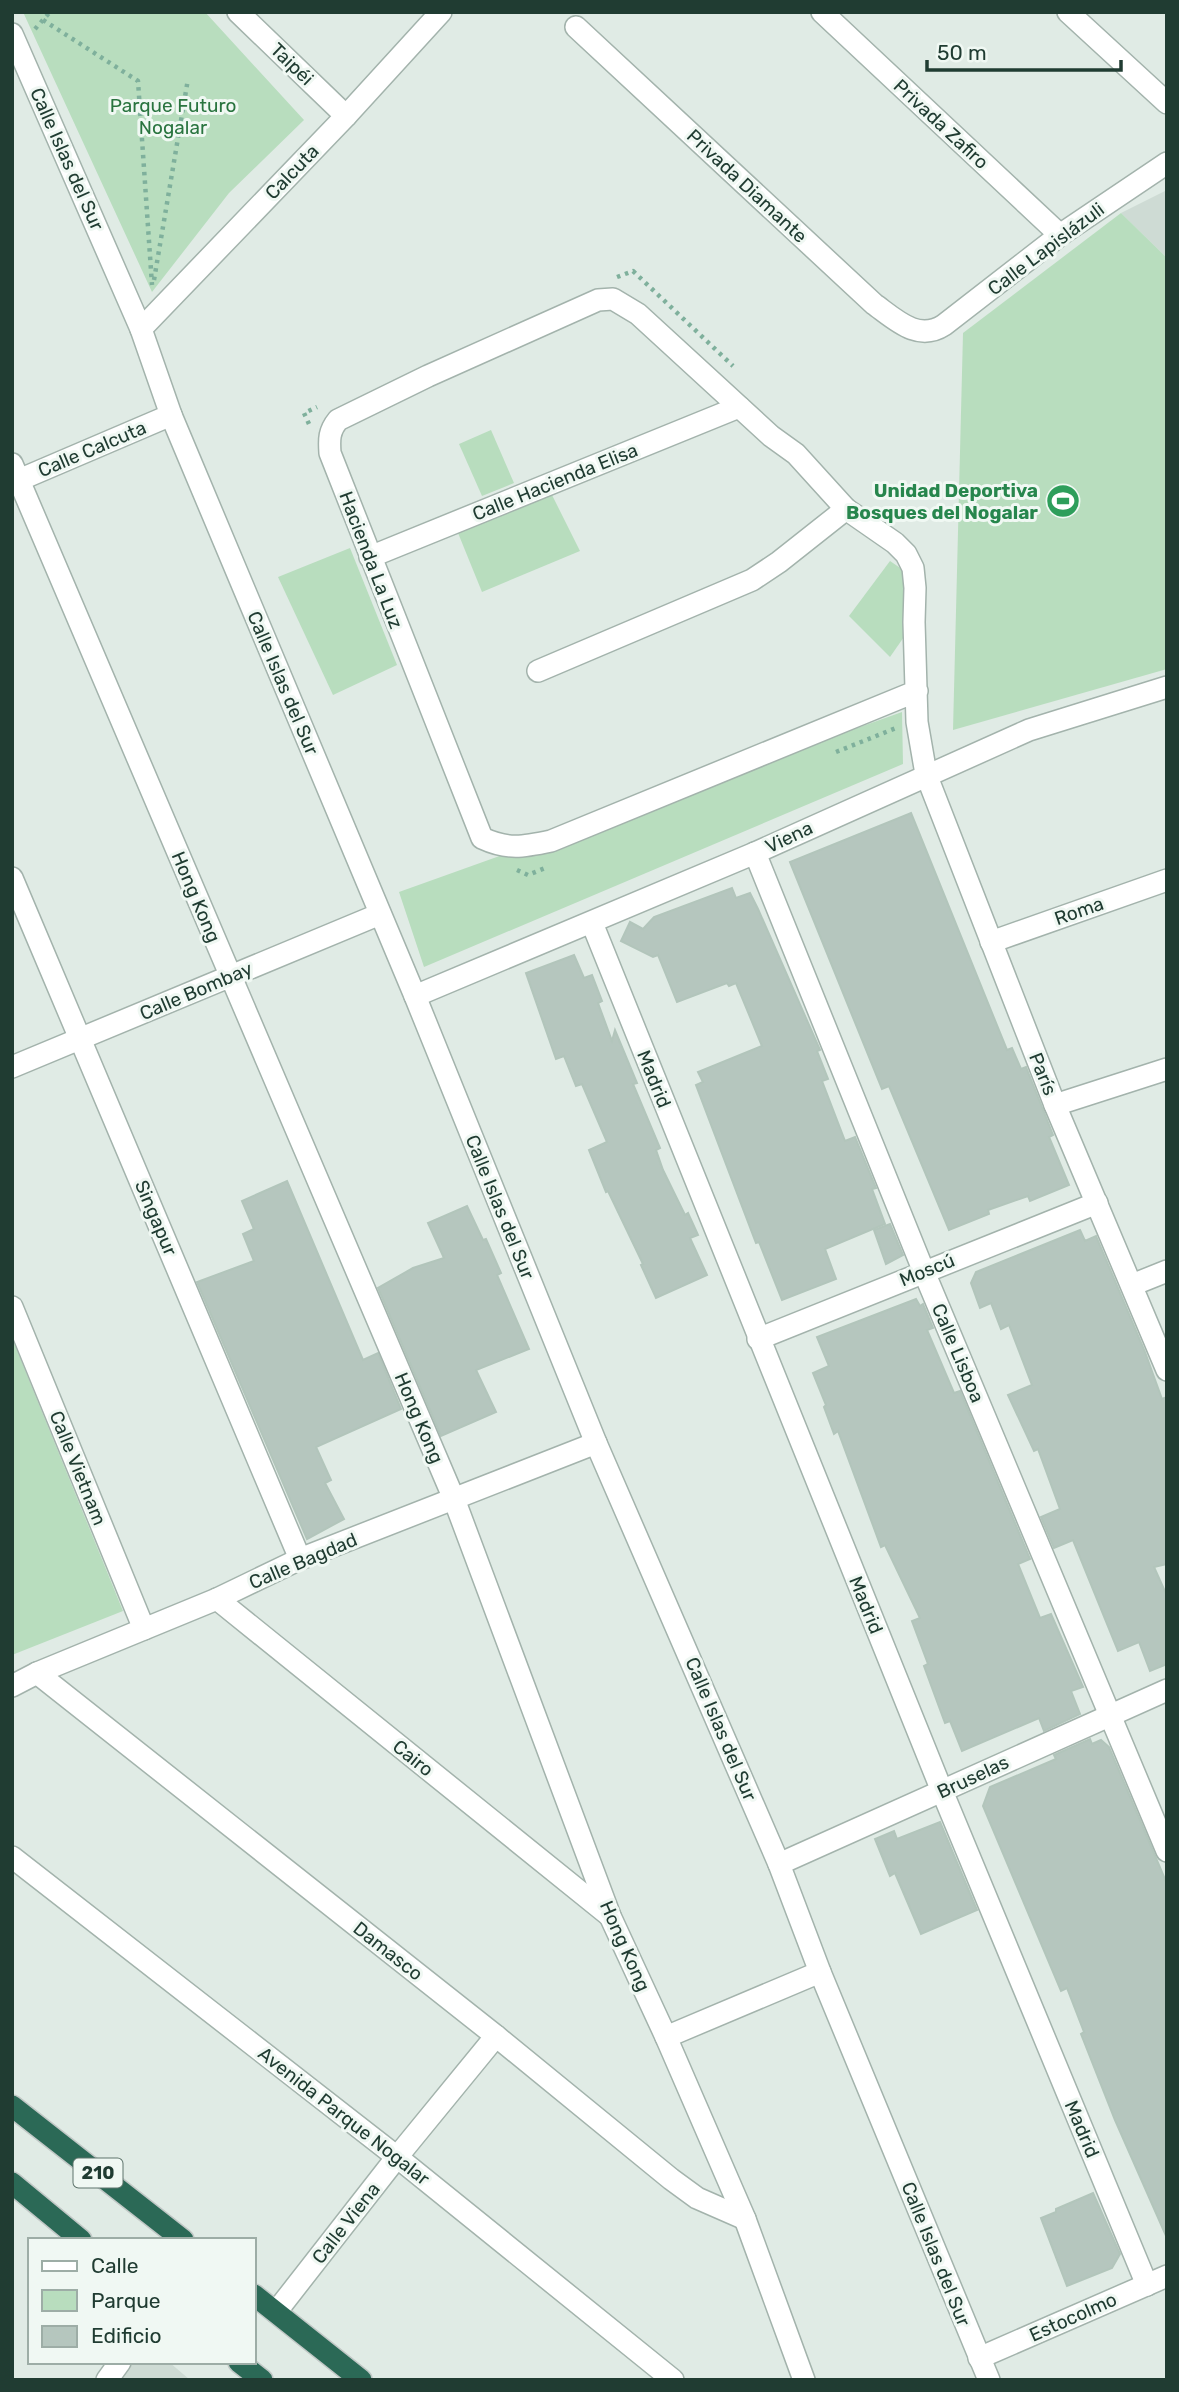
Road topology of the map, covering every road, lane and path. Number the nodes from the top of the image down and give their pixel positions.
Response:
1 (50, 12) edge
2 (239, 12) edge
3 (441, 12) edge
4 (822, 12) edge
5 (1068, 12) edge
6 (43, 20) junction
7 (576, 27) dead end
8 (22, 33) edge
9 (188, 79) dead end
10 (1167, 103) edge
11 (346, 116) junction
12 (1167, 163) edge
13 (1060, 235) junction
14 (141, 329) junction
15 (926, 333) joint
16 (739, 407) junction
17 (171, 415) junction
18 (14, 476) edge
19 (846, 509) junction
20 (370, 557) junction
21 (538, 671) dead end
22 (1167, 687) edge
23 (917, 691) junction
24 (926, 775) junction
25 (755, 853) junction
26 (12, 878) edge
27 (1167, 880) edge
28 (380, 914) junction
29 (592, 923) junction
30 (991, 942) junction
31 (230, 977) junction
32 (415, 996) junction
33 (80, 1039) junction
34 (12, 1067) edge
35 (1167, 1069) edge
36 (1055, 1105) junction
37 (1097, 1203) junction
38 (924, 1272) junction
39 (1167, 1272) edge
40 (1132, 1285) junction
41 (12, 1307) edge
42 (758, 1339) junction
43 (1167, 1370) edge
44 (596, 1443) junction
45 (454, 1499) junction
46 (300, 1559) junction
47 (216, 1599) junction
48 (144, 1629) junction
49 (37, 1673) junction
50 (12, 1686) edge
51 (1167, 1690) edge
52 (1110, 1714) junction
53 (942, 1791) junction
54 (1167, 1851) edge
55 (12, 1857) edge
56 (779, 1864) junction
57 (610, 1916) junction
58 (820, 1972) junction
59 (496, 2036) junction
60 (666, 2037) junction
61 (12, 2106) edge
62 (397, 2157) junction
63 (12, 2183) edge
64 (745, 2218) junction
65 (79, 2238) edge
66 (180, 2238) edge
67 (1167, 2276) edge
68 (1147, 2285) junction
69 (256, 2297) edge
70 (276, 2312) junction
71 (979, 2358) junction
72 (119, 2364) edge
73 (242, 2364) edge
74 (107, 2380) edge
75 (262, 2380) edge
76 (361, 2380) edge
77 (673, 2380) edge
78 (804, 2380) edge
79 (989, 2380) edge

1 - 6 path
2 - 11 street, Taipéi
3 - 11 street, Calcuta
4 - 13 street, Privada Zafiro
5 - 10 street
6 - 8 path
6 - 9 path
7 - 15 street, Privada Diamante
8 - 14 street, Calle Islas del Sur
11 - 14 street, Calcuta
12 - 13 street, Calle Lapislázuli
13 - 15 street, Calle Lapislázuli
14 - 17 street, Calle Islas del Sur
16 - 19 street, Hacienda La Luz
16 - 20 street, Calle Hacienda Elisa
16 - 20 street, Hacienda La Luz
17 - 18 street, Calle Calcuta
17 - 28 street, Calle Islas del Sur
18 - 31 street, Hong Kong
19 - 21 street
19 - 23 street, Hacienda La Luz
20 - 23 street, Hacienda La Luz
22 - 24 street, Viena
23 - 24 street, Hacienda La Luz
24 - 25 street, Viena
24 - 30 street, París
25 - 29 street, Viena
25 - 38 street, Calle Lisboa
26 - 33 street, Singapur
27 - 30 street, Roma
28 - 31 street, Calle Bombay
28 - 32 street, Calle Islas del Sur
29 - 32 street, Viena
29 - 42 street, Madrid
30 - 36 street, París
31 - 33 street, Calle Bombay
31 - 45 street, Hong Kong
32 - 44 street, Calle Islas del Sur
33 - 34 street, Calle Bombay
33 - 46 street, Singapur
35 - 36 street
36 - 37 street, París
37 - 38 street, Moscú
37 - 40 street, París
38 - 42 street, Moscú
38 - 52 street, Calle Lisboa
39 - 40 street
40 - 43 street, París
41 - 48 street, Calle Vietnam
42 - 53 street, Madrid
44 - 45 street, Calle Bagdad
44 - 56 street, Calle Islas del Sur
45 - 46 street, Calle Bagdad
45 - 57 street, Hong Kong
46 - 47 street, Calle Bagdad
47 - 48 street, Calle Bagdad
47 - 57 street, Cairo
48 - 49 street, Calle Bagdad
49 - 50 street, Calle Bagdad
49 - 59 street, Damasco
51 - 52 street, Bruselas
52 - 53 street, Bruselas
52 - 54 street, Calle Lisboa
53 - 56 street, Bruselas
53 - 68 street, Madrid
55 - 62 street, Avenida Parque Nogalar
56 - 58 street, Calle Islas del Sur
57 - 60 street, Hong Kong
58 - 60 street
58 - 71 street, Calle Islas del Sur
59 - 62 street, Calle Viena
59 - 64 street, Damasco
60 - 64 street, Hong Kong
61 - 66 highway, 210
62 - 70 street, Calle Viena
62 - 77 street, Avenida Parque Nogalar
63 - 65 highway
64 - 78 street, Hong Kong
67 - 68 street, Estocolmo
68 - 71 street, Estocolmo
69 - 70 highway
70 - 76 highway
71 - 79 street, Calle Islas del Sur
72 - 74 street
73 - 75 highway

